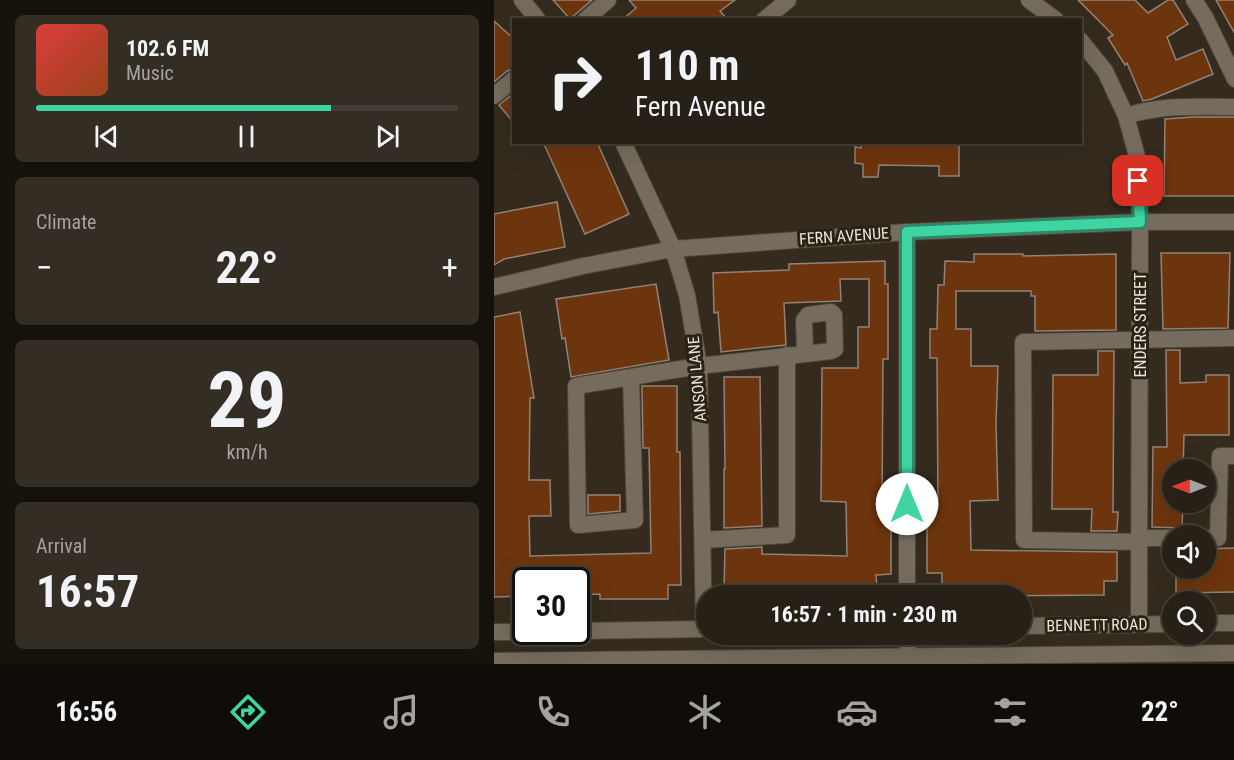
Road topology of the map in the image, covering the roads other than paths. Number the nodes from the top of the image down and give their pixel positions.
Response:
1 (522, 0) edge
2 (608, 0) edge
3 (788, 0) edge
4 (1029, 0) edge
5 (1194, 0) edge
6 (536, 18) edge
7 (587, 18) edge
8 (766, 18) edge
9 (1053, 18) edge
10 (1082, 42) edge
11 (1235, 79) edge
12 (512, 81) edge
13 (494, 96) edge
14 (1235, 107) edge
15 (1126, 116) junction
16 (624, 144) edge
17 (1140, 222) junction
18 (1235, 222) edge
19 (907, 232) junction
20 (672, 249) junction
21 (494, 287) edge
22 (1235, 339) edge
23 (1140, 340) junction
24 (805, 352) dead end
25 (787, 355) junction
26 (699, 366) junction
27 (632, 377) junction
28 (1235, 456) edge
29 (1216, 538) edge
30 (1162, 539) edge
31 (703, 540) junction
32 (1139, 540) junction
33 (705, 585) edge
34 (907, 585) edge
35 (1216, 623) edge
36 (1235, 623) edge
37 (1139, 624) junction
38 (1162, 624) edge
39 (1032, 626) edge
40 (696, 629) edge
41 (590, 631) edge
42 (494, 632) edge
43 (512, 632) edge
44 (908, 645) edge
45 (1235, 653) edge
46 (908, 658) junction
47 (494, 661) edge

1 - 6 street
2 - 7 street
3 - 8 street
4 - 9 street
5 - 11 street
10 - 15 street, ENDERS STREET
12 - 13 street
14 - 15 street
15 - 17 street, ENDERS STREET
16 - 20 street, ANSON LANE
17 - 18 street, FERN AVENUE
17 - 19 street, FERN AVENUE
17 - 23 street, ENDERS STREET
19 - 20 street, FERN AVENUE
19 - 34 street
20 - 21 street, FERN AVENUE
20 - 26 street, ANSON LANE
22 - 23 street
23 - 32 street, ENDERS STREET
23 - 32 street
24 - 25 street
25 - 26 street
25 - 31 street
26 - 27 street
26 - 31 street, ANSON LANE
27 - 27 street
28 - 29 street
30 - 32 street
31 - 33 street, ANSON LANE
32 - 37 street, ENDERS STREET
35 - 36 street
37 - 38 street, BENNETT ROAD
37 - 39 street, BENNETT ROAD
40 - 41 street
42 - 43 street
44 - 46 street
45 - 46 street, BENNETT ROAD
46 - 47 street, BENNETT ROAD

